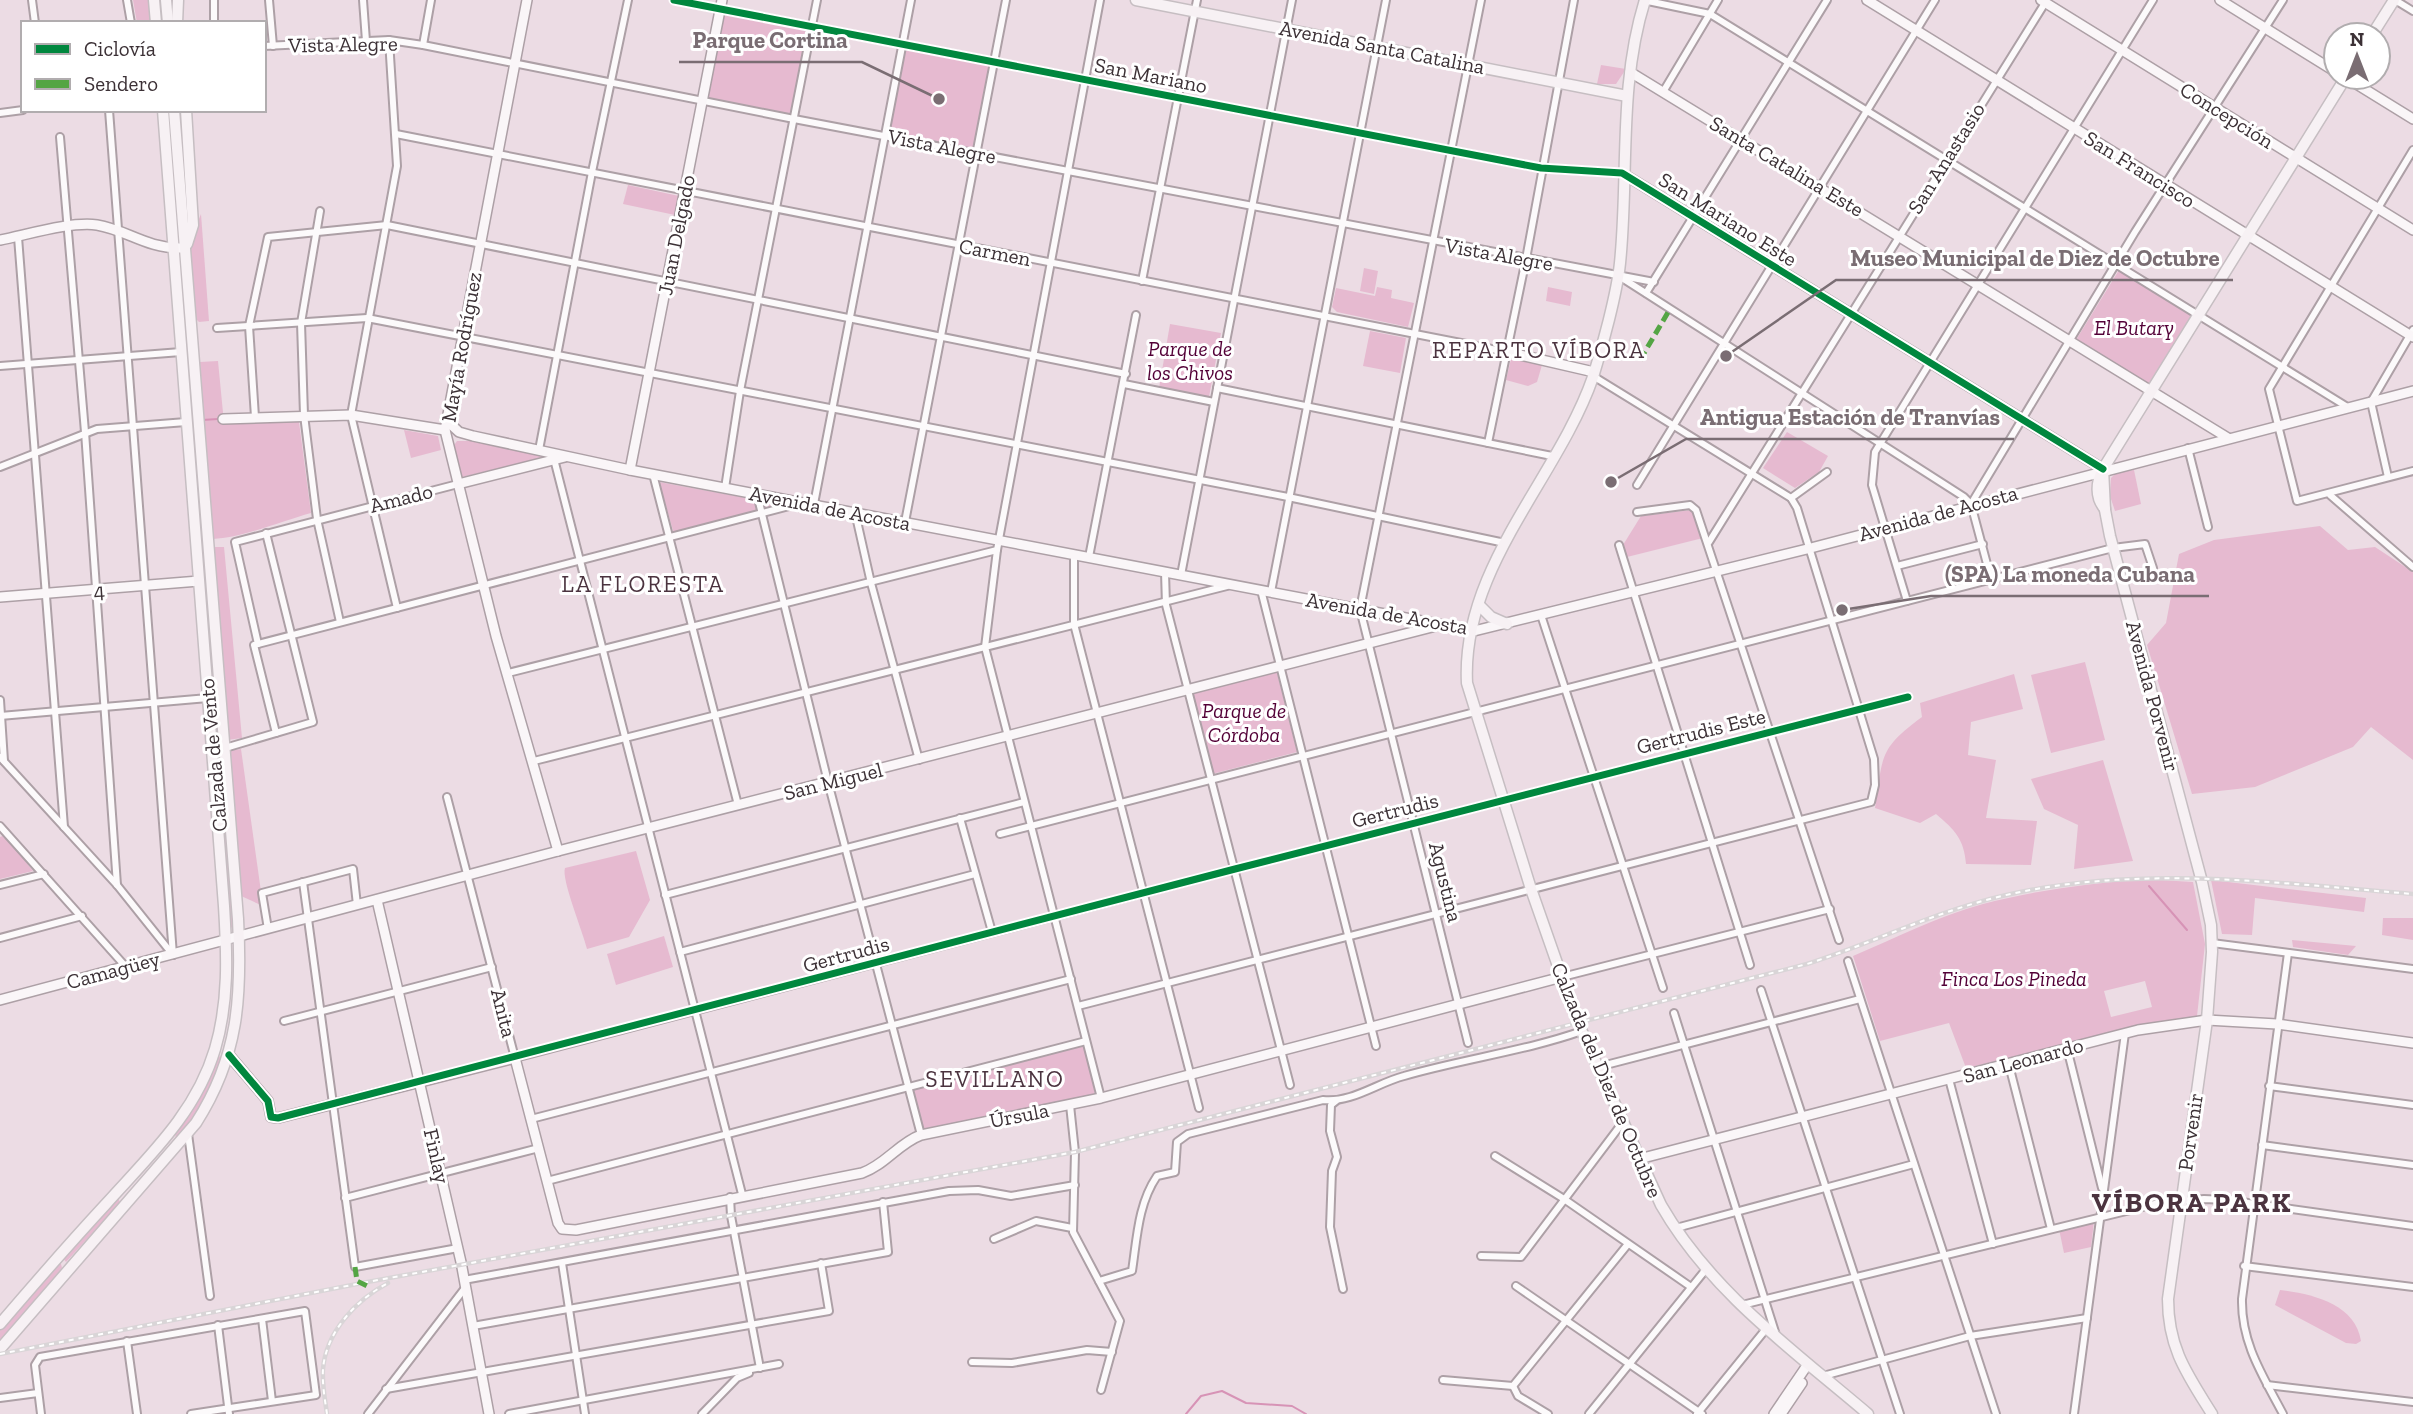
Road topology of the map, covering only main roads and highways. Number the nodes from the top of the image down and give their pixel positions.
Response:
1 (154, 0) edge
2 (166, 0) edge
3 (179, 0) edge
4 (1136, 0) edge
5 (1644, 0) edge
6 (2394, 0) edge
7 (156, 21) edge
8 (168, 21) edge
9 (179, 21) edge
10 (2381, 21) edge
11 (1630, 76) junction
12 (2337, 91) edge
13 (1604, 92) junction
14 (1627, 96) junction
15 (163, 112) edge
16 (174, 112) edge
17 (186, 112) edge
18 (180, 248) junction
19 (1480, 606) junction
20 (1507, 624) road end
21 (2202, 882) joint
22 (224, 1007) junction
23 (239, 1009) junction
24 (215, 1050) junction
25 (229, 1055) junction
26 (120, 1188) junction
27 (131, 1199) junction
28 (57, 1258) junction
29 (70, 1269) junction
30 (0, 1324) edge
31 (0, 1349) edge
32 (1868, 1414) edge
33 (2212, 1414) edge

1 - 7 main road
2 - 8 main road
3 - 9 main road
4 - 13 main road, Avenida Santa Catalina
5 - 11 main road
6 - 10 main road
11 - 13 main road
11 - 14 main road
12 - 21 main road, Avenida Porvenir
13 - 14 main road, Avenida Santa Catalina
14 - 19 main road
15 - 18 main road, Calzada de Vento
16 - 18 main road, Calzada de Vento
17 - 18 main road, Calzada de Vento
18 - 22 main road, Calzada de Vento
18 - 23 main road, Calzada de Vento
19 - 20 main road
19 - 32 main road, Calzada del Diez de Octubre
21 - 33 main road, Porvenir
22 - 23 main road
22 - 24 main road, Calzada de Vento
23 - 25 main road, Calzada de Vento
24 - 25 main road
24 - 26 main road, Calzada de Vento
25 - 27 main road, Calzada de Vento
26 - 27 main road
26 - 28 main road, Calzada de Vento
27 - 29 main road, Calzada de Vento
28 - 29 main road
28 - 30 main road, Calzada de Vento
29 - 31 main road, Calzada de Vento

